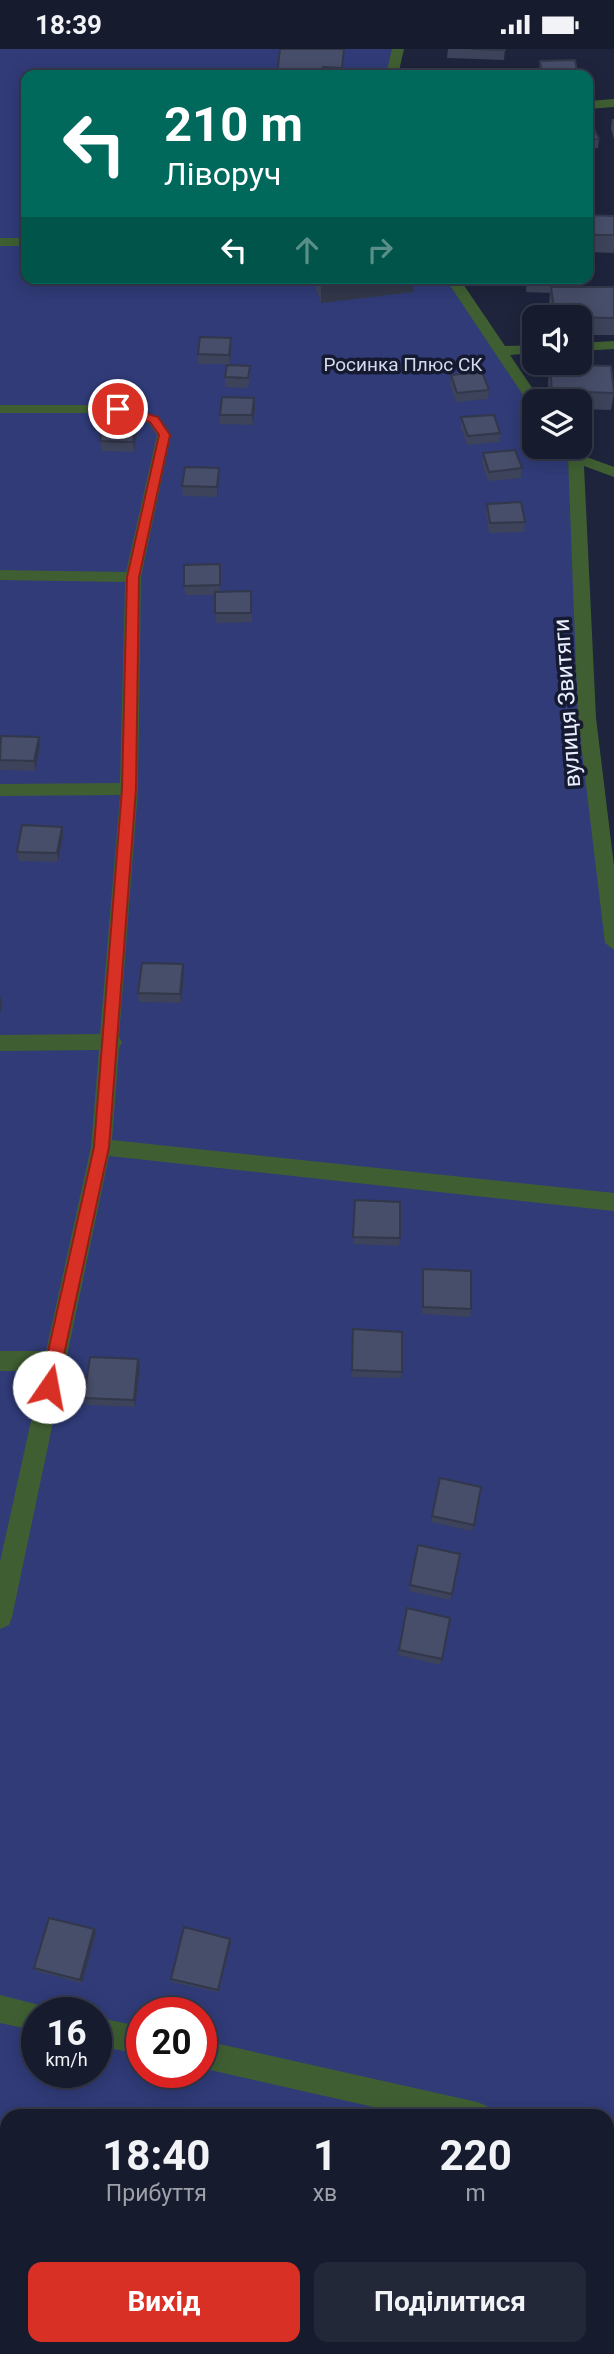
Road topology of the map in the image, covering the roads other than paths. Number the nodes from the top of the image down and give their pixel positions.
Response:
1 (398, 49) edge
2 (393, 70) edge
3 (614, 103) edge
4 (593, 105) edge
5 (0, 242) edge
6 (21, 242) edge
7 (456, 284) edge
8 (614, 345) edge
9 (592, 346) edge
10 (522, 350) edge
11 (498, 351) junction
12 (525, 389) edge
13 (0, 409) edge
14 (572, 459) edge
15 (587, 459) edge
16 (614, 472) edge
17 (0, 575) edge
18 (133, 577) junction
19 (129, 789) junction
20 (0, 790) edge
21 (614, 943) edge
22 (112, 1042) junction
23 (0, 1043) edge
24 (102, 1147) junction
25 (614, 1202) edge
26 (0, 1361) edge
27 (54, 1361) junction
28 (0, 1616) edge
29 (0, 2009) edge
30 (21, 2014) edge
31 (217, 2058) edge
32 (446, 2109) edge

1 - 2 street
3 - 4 street
5 - 6 street
7 - 11 street
8 - 9 street
10 - 11 street
11 - 12 street
13 - 18 street
14 - 21 street, вулиця Звитяги
15 - 16 street
17 - 18 street
18 - 19 street
19 - 20 street
19 - 22 street
22 - 23 street
22 - 24 street
24 - 25 street
24 - 27 street
26 - 27 street
27 - 28 street
29 - 30 street
31 - 32 street

